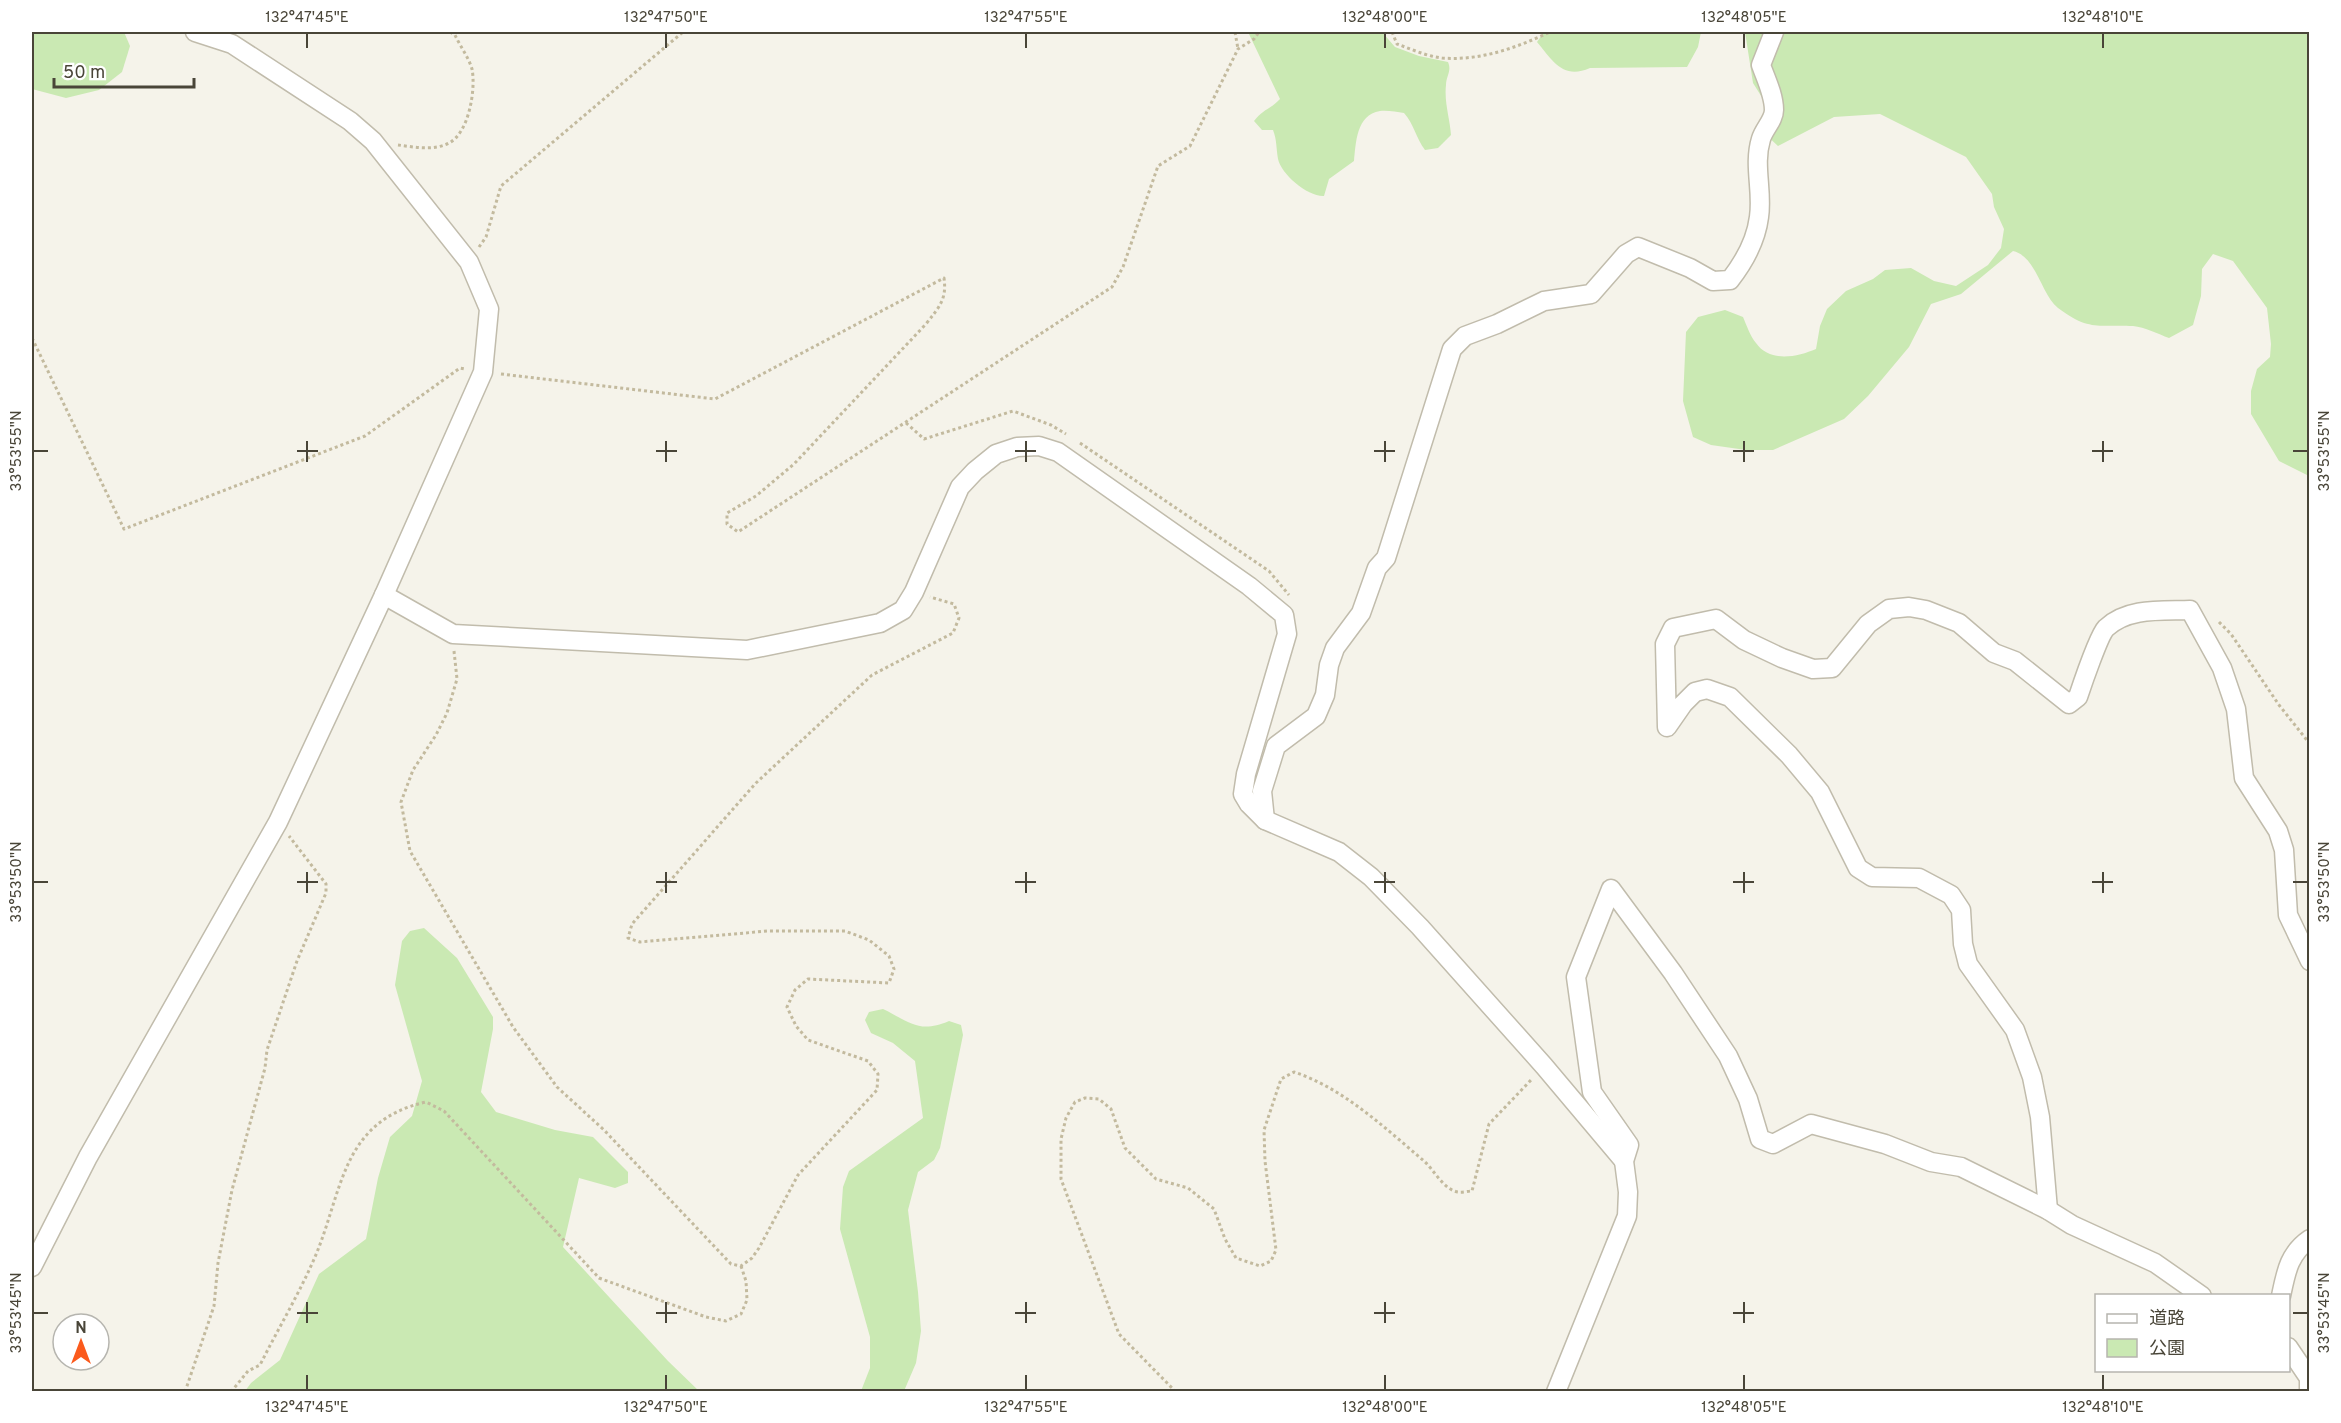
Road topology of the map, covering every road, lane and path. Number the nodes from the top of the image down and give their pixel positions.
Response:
1 (195, 32) edge
2 (450, 32) edge
3 (683, 32) edge
4 (1235, 32) edge
5 (1259, 32) edge
6 (1392, 32) edge
7 (1550, 32) edge
8 (1774, 32) edge
9 (1238, 49) junction
10 (373, 141) junction
11 (469, 262) junction
12 (32, 338) edge
13 (483, 372) junction
14 (914, 592) junction
15 (384, 595) junction
16 (2218, 621) dead end
17 (453, 634) junction
18 (2310, 744) edge
19 (1265, 820) junction
20 (278, 822) junction
21 (2310, 961) edge
22 (1544, 1066) junction
23 (1624, 1161) junction
24 (2048, 1210) junction
25 (2310, 1239) edge
26 (741, 1266) junction
27 (32, 1268) edge
28 (2199, 1294) edge
29 (2281, 1294) edge
30 (2290, 1349) edge
31 (185, 1392) edge
32 (231, 1392) edge
33 (1176, 1392) edge
34 (1556, 1392) edge
35 (2309, 1392) edge

1 - 10 street
2 - 10 path
3 - 11 path
4 - 9 path
5 - 9 path
6 - 7 path
8 - 19 street
9 - 13 path
10 - 11 street
11 - 13 street
12 - 13 path
13 - 15 street
14 - 17 street
14 - 19 street
14 - 26 path
15 - 17 street
15 - 20 street
16 - 18 path
17 - 26 path
19 - 22 street
20 - 27 street
20 - 31 path
21 - 24 street
22 - 23 street
22 - 33 path
23 - 24 street
23 - 34 street
24 - 28 street
25 - 29 street
26 - 32 path
30 - 35 street

